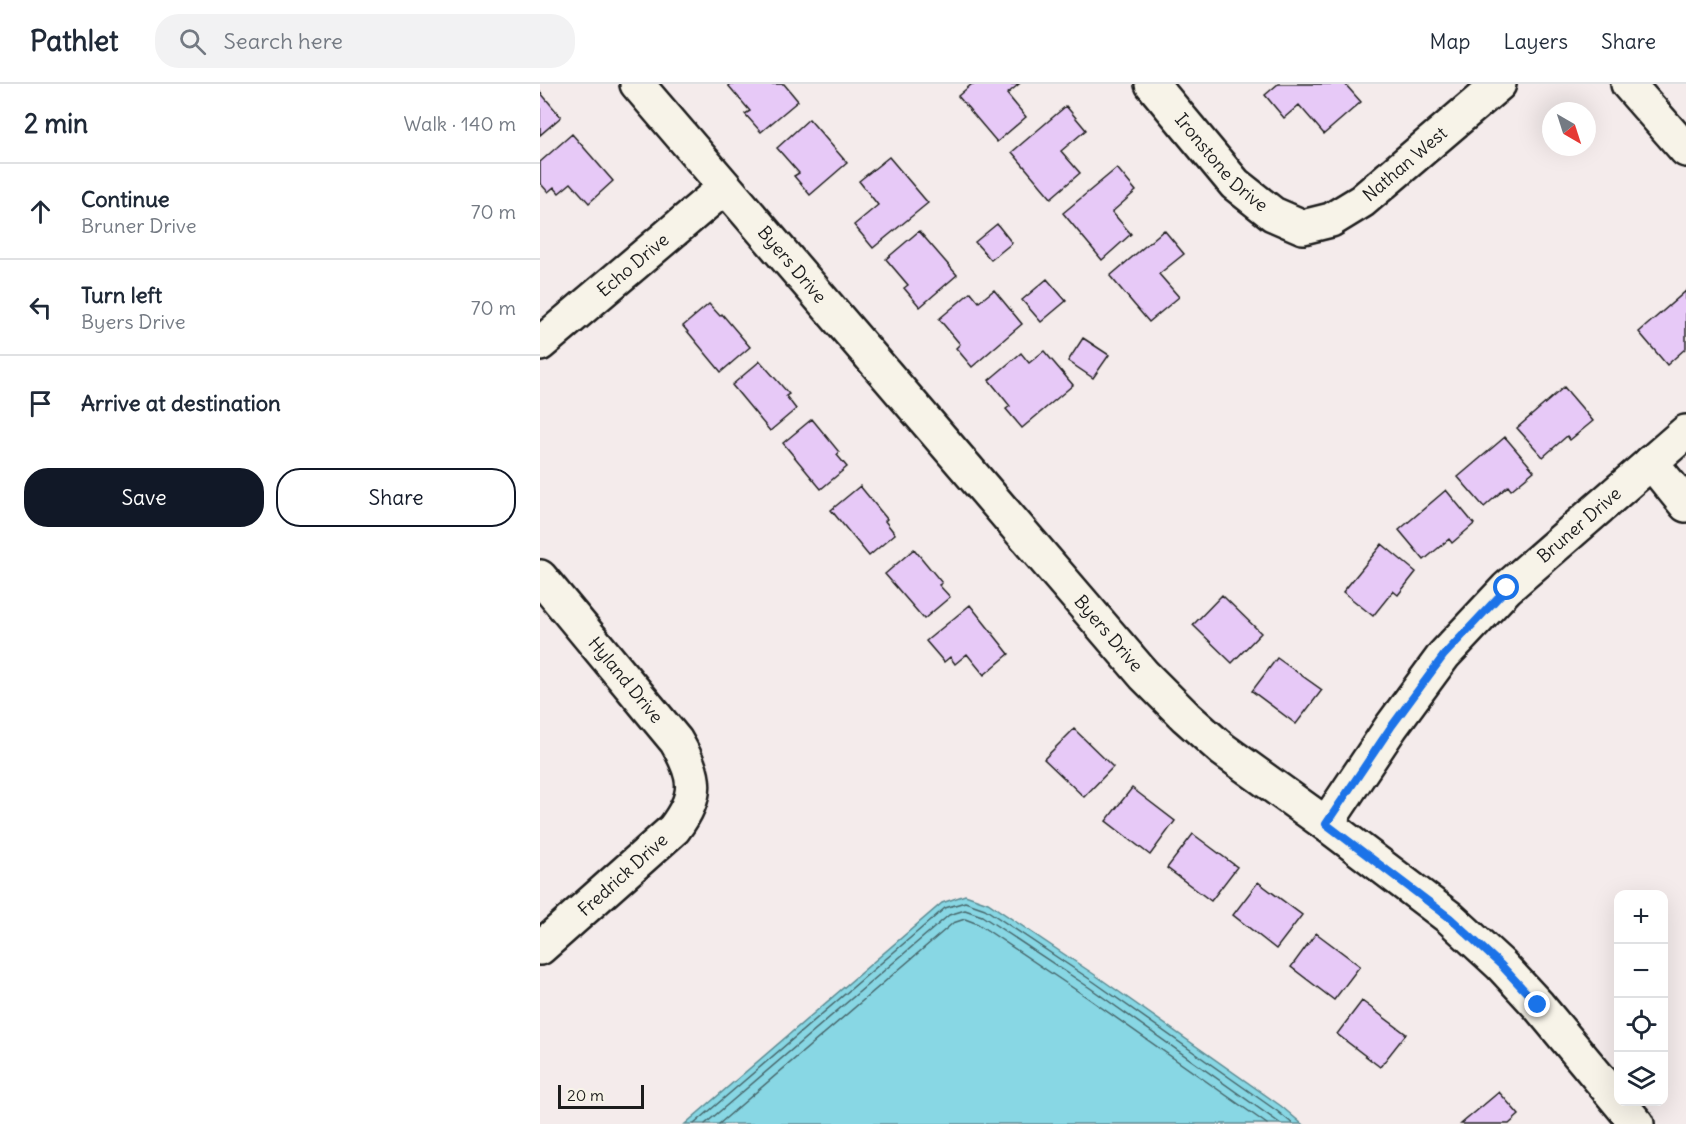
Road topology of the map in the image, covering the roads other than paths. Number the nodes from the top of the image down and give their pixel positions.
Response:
1 (637, 84) edge
2 (1152, 84) edge
3 (1499, 84) edge
4 (1628, 84) edge
5 (1686, 150) edge
6 (724, 188) junction
7 (1303, 227) joint
8 (540, 344) edge
9 (1686, 432) edge
10 (1651, 462) junction
11 (1686, 505) edge
12 (540, 577) edge
13 (693, 792) joint
14 (1326, 824) junction
15 (540, 948) edge
16 (1637, 1124) edge

1 - 6 street, Byers Drive
2 - 7 street, Ironstone Drive
3 - 7 street, Nathan West
4 - 5 street
6 - 8 street, Echo Drive
6 - 14 street, Byers Drive
9 - 10 street, Bruner Drive
10 - 11 street
10 - 14 street, Bruner Drive
12 - 13 street, Hyland Drive
13 - 15 street, Fredrick Drive
14 - 16 street, Byers Drive

